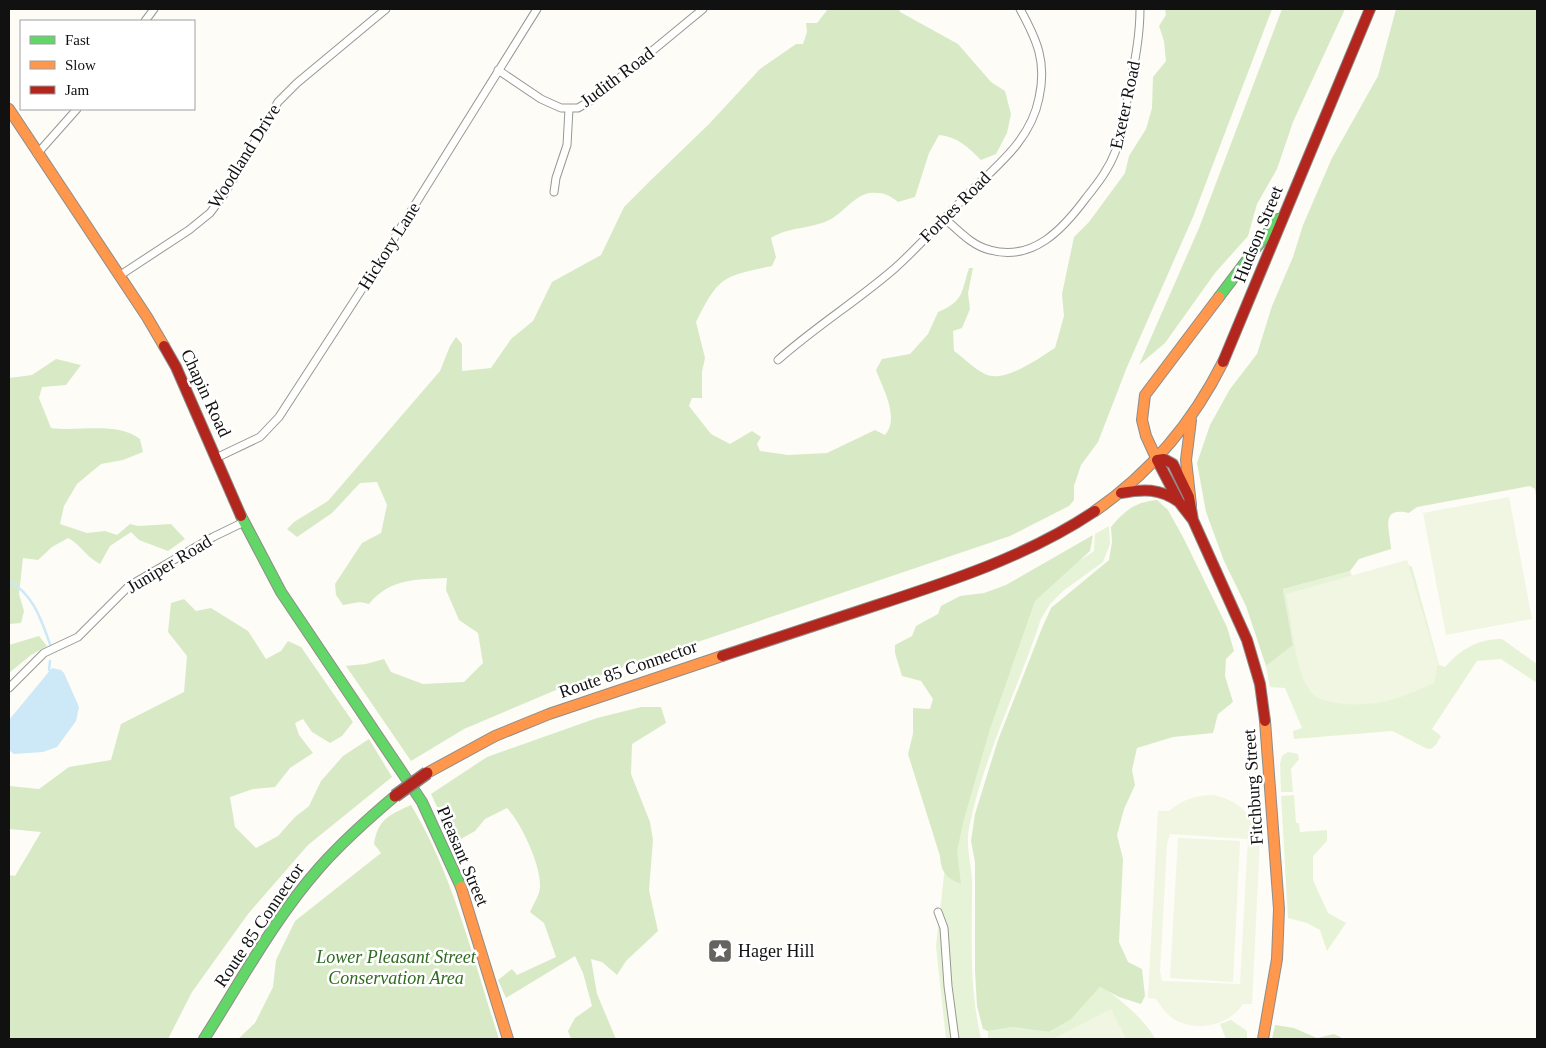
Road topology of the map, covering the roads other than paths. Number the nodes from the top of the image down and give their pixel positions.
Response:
1 (154, 9) edge
2 (386, 9) edge
3 (537, 9) edge
4 (703, 9) edge
5 (1020, 9) edge
6 (1140, 9) edge
7 (1370, 9) edge
8 (146, 20) edge
9 (498, 70) junction
10 (9, 109) edge
11 (569, 109) junction
12 (76, 110) edge
13 (37, 154) junction
14 (1298, 183) junction
15 (554, 192) dead end
16 (944, 218) junction
17 (119, 276) junction
18 (778, 360) dead end
19 (1192, 416) junction
20 (216, 458) junction
21 (1157, 460) junction
22 (1121, 493) junction
23 (1179, 502) junction
24 (1191, 505) junction
25 (1193, 520) junction
26 (244, 522) junction
27 (9, 688) edge
28 (354, 702) joint
29 (938, 912) dead end
30 (204, 1039) edge
31 (508, 1039) edge
32 (955, 1039) edge
33 (1263, 1039) edge

1 - 8 street
2 - 17 street, Woodland Drive
3 - 9 street, Hickory Lane
4 - 11 street, Judith Road
5 - 16 street, Forbes Road
6 - 16 street, Exeter Road
7 - 14 main road, Hudson Street
9 - 11 street, Judith Road
9 - 20 street, Hickory Lane
10 - 13 main road, Chapin Road
11 - 15 street
12 - 13 street
13 - 17 main road, Chapin Road
14 - 19 main road, Hudson Street
14 - 21 main road
16 - 18 street, Forbes Road
17 - 20 main road, Chapin Road
19 - 21 main road, Hudson Street
19 - 24 main road
20 - 26 main road, Chapin Road
21 - 22 main road, Route 85 Connector
21 - 23 main road
21 - 24 main road
22 - 23 main road
22 - 30 main road, Route 85 Connector, bridge
23 - 25 main road
24 - 25 main road
25 - 33 main road, Fitchburg Street
26 - 27 street, Juniper Road
26 - 28 main road, Chapin Road
28 - 31 main road, Pleasant Street
29 - 32 street

